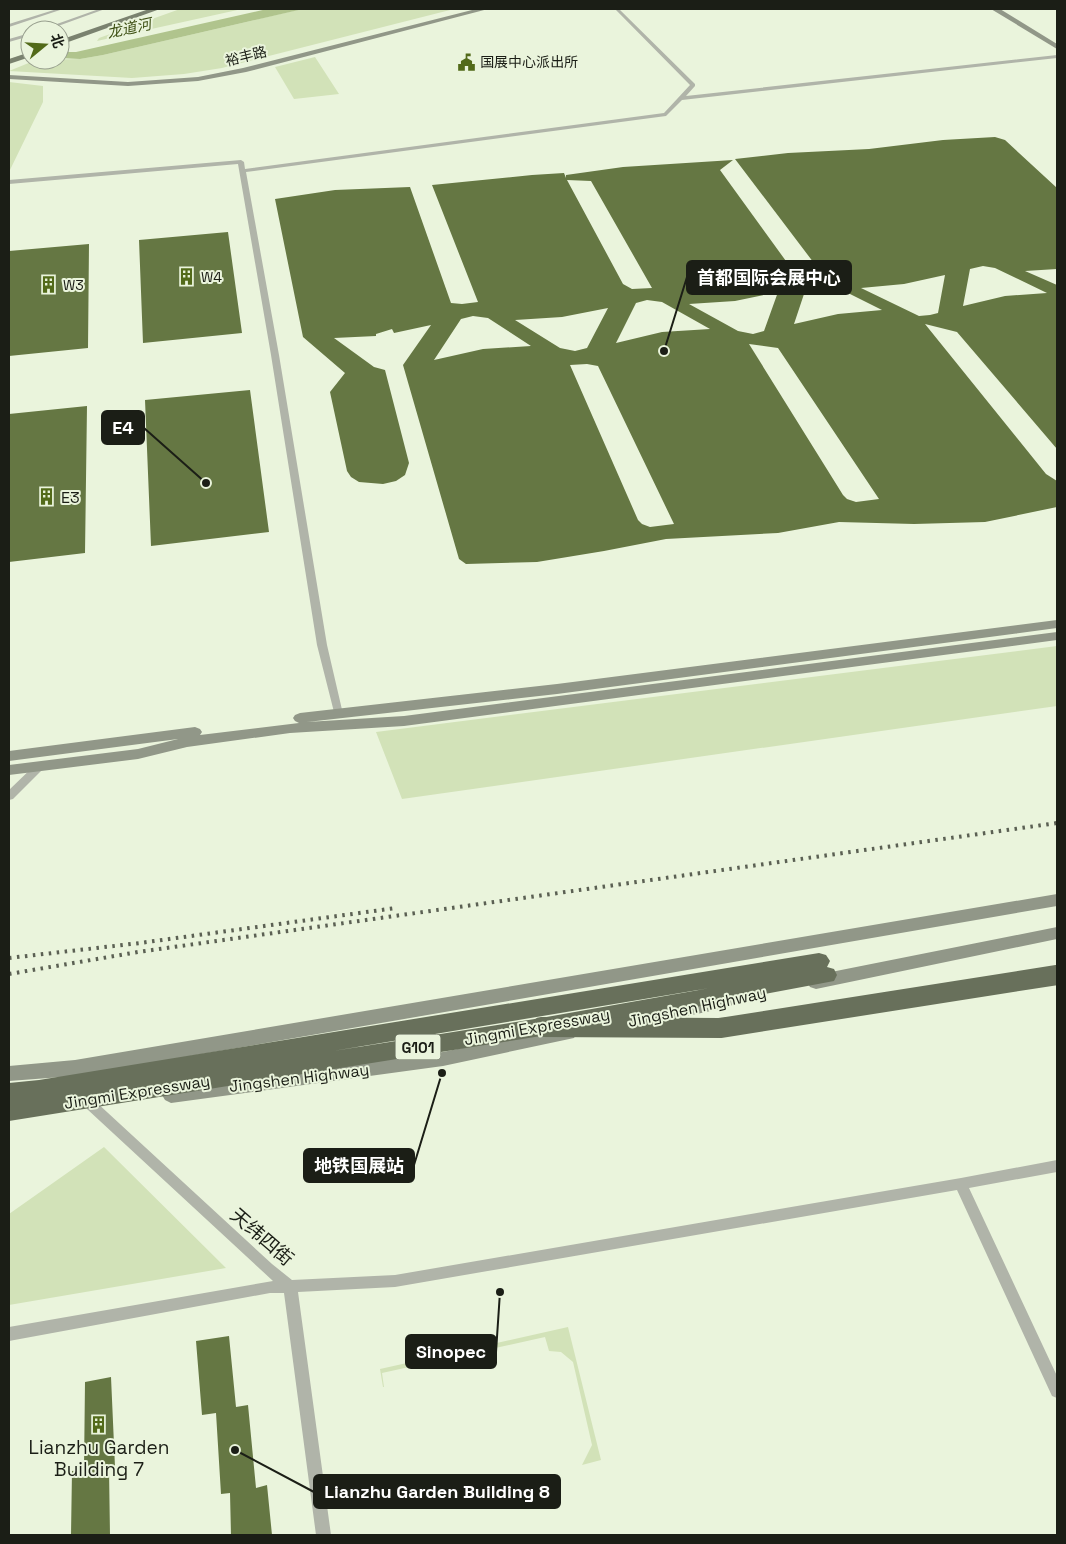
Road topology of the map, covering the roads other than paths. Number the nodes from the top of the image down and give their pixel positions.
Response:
1 (61, 9) edge
2 (103, 9) edge
3 (134, 9) edge
4 (156, 9) edge
5 (470, 9) edge
6 (484, 9) edge
7 (617, 9) edge
8 (995, 9) edge
9 (1005, 9) edge
10 (70, 20) edge
11 (9, 26) edge
12 (70, 33) edge
13 (70, 39) edge
14 (1057, 41) edge
15 (1057, 47) edge
16 (1057, 56) edge
17 (9, 75) edge
18 (682, 98) junction
19 (242, 171) junction
20 (9, 182) edge
21 (1057, 624) edge
22 (1057, 636) edge
23 (338, 714) junction
24 (9, 756) edge
25 (40, 766) junction
26 (9, 770) edge
27 (9, 796) edge
28 (1057, 900) edge
29 (1057, 933) edge
30 (823, 968) joint
31 (1057, 976) edge
32 (541, 1028) junction
33 (9, 1074) edge
34 (9, 1092) edge
35 (91, 1105) junction
36 (9, 1111) edge
37 (9, 1117) edge
38 (1057, 1166) edge
39 (961, 1184) junction
40 (290, 1286) junction
41 (9, 1334) edge
42 (1057, 1392) edge
43 (323, 1535) edge

1 - 11 street
2 - 10 street
3 - 12 main road
4 - 13 main road
5 - 17 street, 裕丰路
6 - 17 street, 裕丰路
7 - 18 street
8 - 15 street
9 - 14 street
16 - 18 street
18 - 19 street
19 - 20 street
19 - 23 street
21 - 23 street
22 - 25 street
23 - 24 street
25 - 26 street
25 - 27 street
28 - 33 street, G101
29 - 35 street, Jingshen Highway / G101
30 - 32 highway, Jingmi Expressway / G101, bridge
30 - 34 highway, Jingmi Expressway / G101
31 - 32 highway, bridge
32 - 36 highway, Jingmi Expressway / G101
35 - 37 street, Jingshen Highway / G101
35 - 40 street, 天纬四街
38 - 39 street
39 - 40 street
39 - 42 street
40 - 41 street
40 - 43 street, 天纬四街

